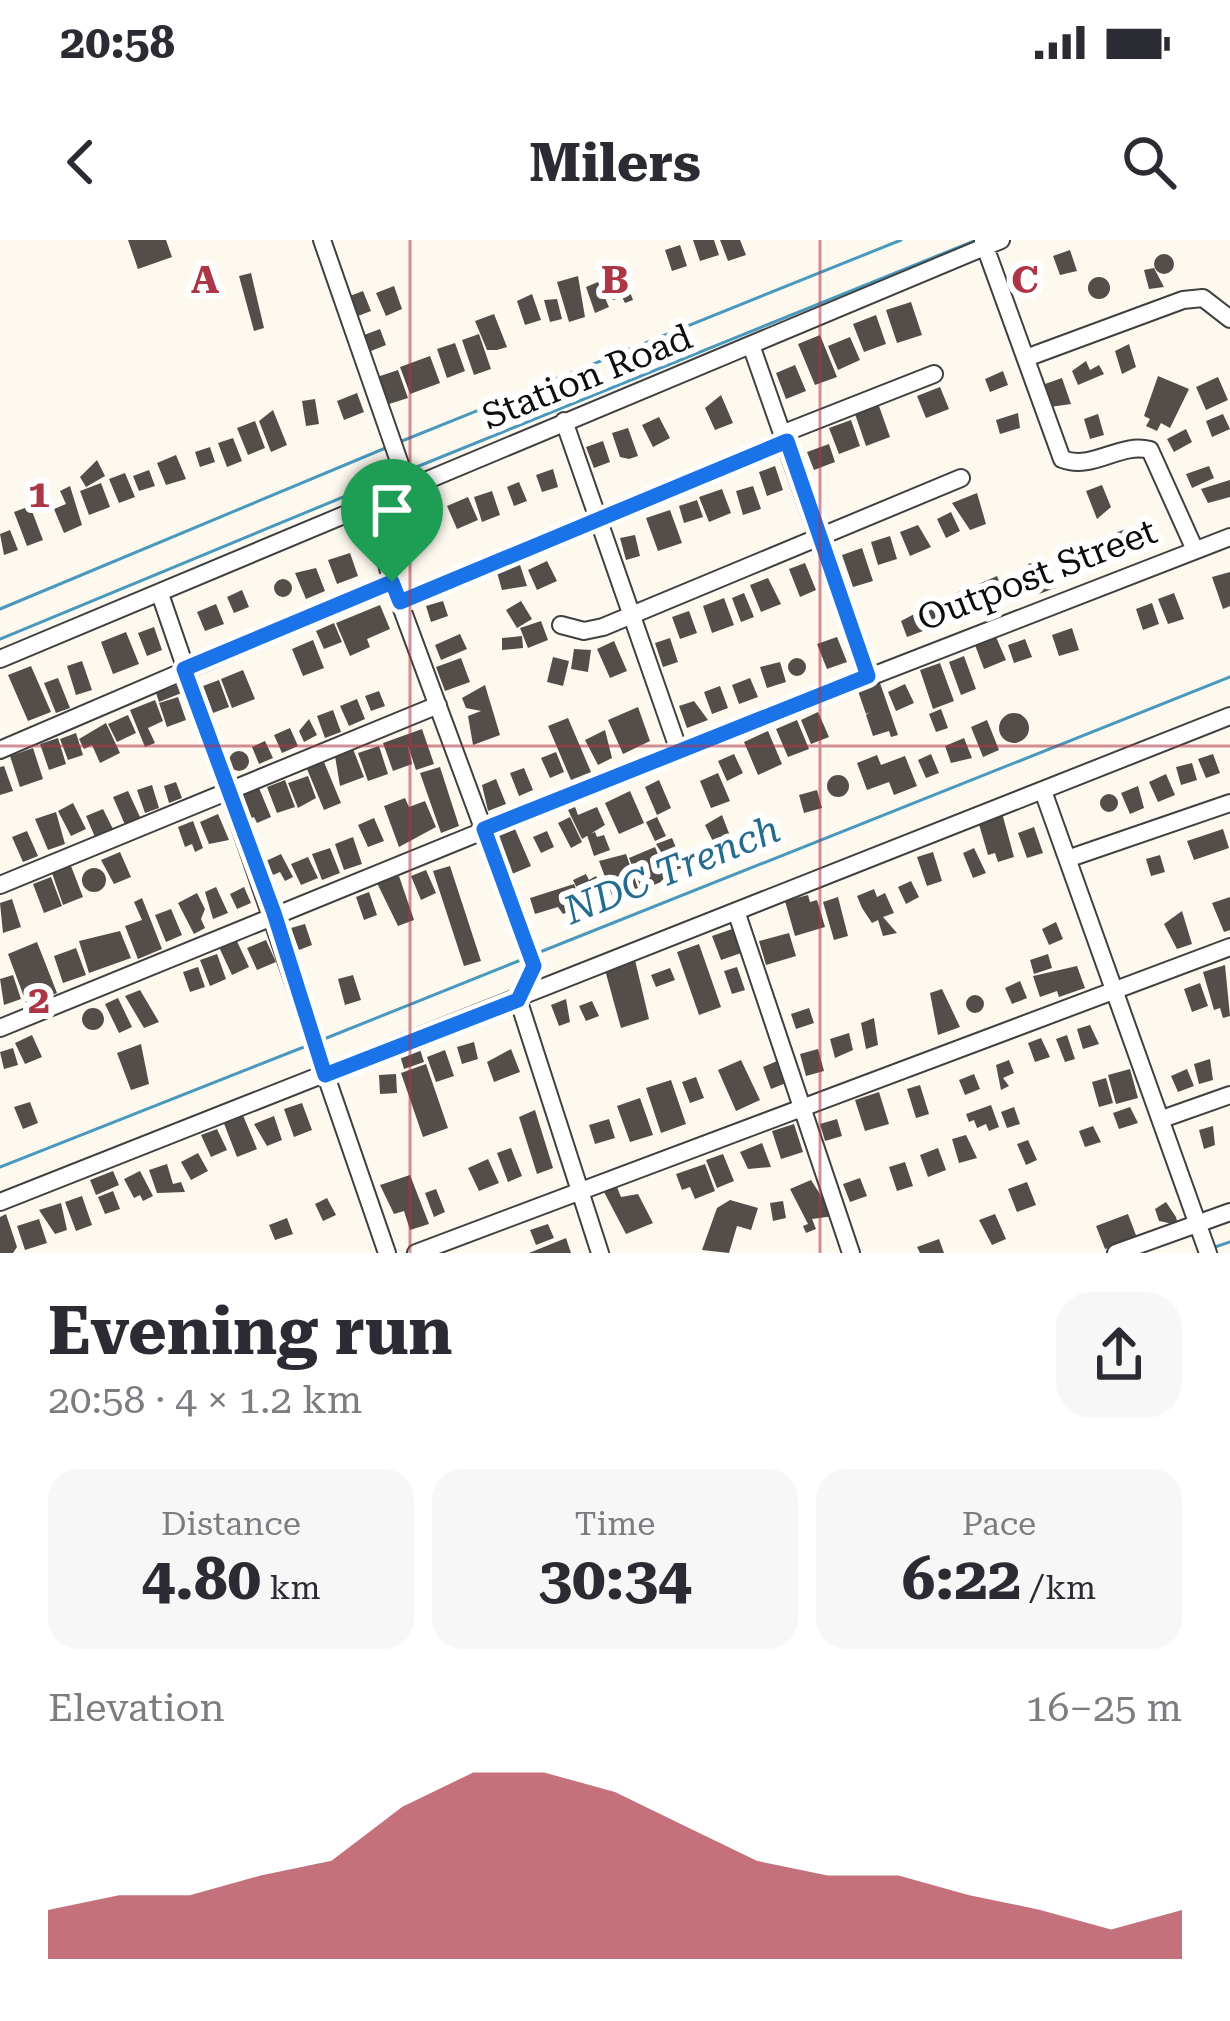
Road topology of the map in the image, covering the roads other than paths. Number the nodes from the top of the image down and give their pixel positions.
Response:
1 (322, 240) edge
2 (989, 242) edge
3 (1230, 319) edge
4 (751, 345) junction
5 (1026, 358) junction
6 (934, 374) dead end
7 (563, 421) junction
8 (785, 437) junction
9 (962, 478) dead end
10 (408, 487) junction
11 (370, 504) junction
12 (595, 517) junction
13 (1230, 536) edge
14 (819, 539) junction
15 (1195, 550) junction
16 (392, 582) junction
17 (160, 594) junction
18 (400, 602) junction
19 (629, 615) junction
20 (561, 625) dead end
21 (0, 659) edge
22 (184, 669) junction
23 (868, 676) junction
24 (438, 705) junction
25 (1230, 716) edge
26 (0, 751) edge
27 (680, 751) junction
28 (229, 790) junction
29 (1043, 790) junction
30 (1230, 803) edge
31 (484, 829) junction
32 (1070, 857) junction
33 (0, 885) edge
34 (274, 913) junction
35 (737, 914) junction
36 (1230, 947) edge
37 (1114, 992) junction
38 (518, 1000) junction
39 (0, 1028) edge
40 (325, 1075) junction
41 (1230, 1095) edge
42 (799, 1109) junction
43 (1162, 1119) junction
44 (578, 1192) junction
45 (0, 1202) edge
46 (1230, 1212) edge
47 (1197, 1223) junction
48 (1206, 1249) edge
49 (387, 1253) edge
50 (416, 1253) edge
51 (600, 1253) edge
52 (851, 1253) edge
53 (1116, 1253) edge

1 - 10 street
2 - 4 street, Station Road
2 - 5 street
3 - 5 street
4 - 7 street, Station Road
4 - 8 street
5 - 15 street
6 - 8 street
7 - 10 street, Station Road
7 - 12 street
8 - 12 street
8 - 14 street
9 - 14 street
10 - 11 street, Station Road
11 - 16 street
11 - 17 street, Station Road
12 - 18 street
12 - 19 street
13 - 15 street, Outpost Street
14 - 19 street
14 - 23 street
15 - 23 street, Outpost Street
16 - 18 street
16 - 22 street
17 - 21 street, Station Road
17 - 22 street
18 - 24 street
19 - 20 street
19 - 27 street
22 - 26 street
22 - 28 street
23 - 27 street, Outpost Street
24 - 28 street
24 - 31 street
25 - 29 street
27 - 31 street, Outpost Street
28 - 33 street
28 - 34 street
29 - 32 street
29 - 35 street
30 - 32 street
31 - 34 street, Outpost Street
31 - 38 street
32 - 37 street
34 - 39 street, Outpost Street
34 - 40 street
35 - 38 street
35 - 42 street
36 - 37 street
37 - 42 street
37 - 43 street
38 - 40 street
38 - 44 street
40 - 45 street
40 - 49 street
41 - 43 street
42 - 44 street
42 - 52 street
43 - 47 street
44 - 50 street
44 - 51 street
46 - 47 street
47 - 48 street
47 - 53 street

